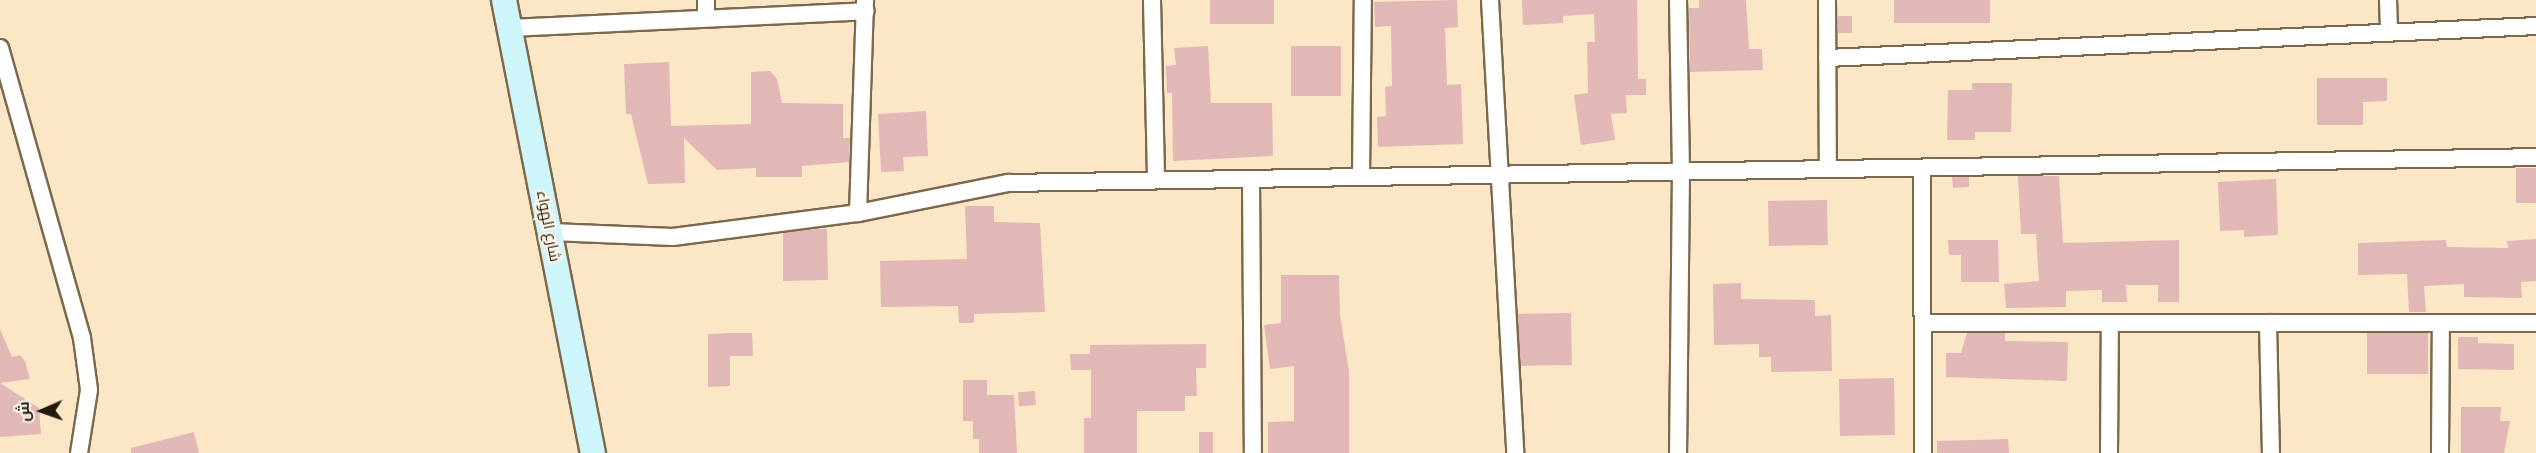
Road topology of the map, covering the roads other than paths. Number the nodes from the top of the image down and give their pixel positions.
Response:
1 (504, 0) edge
2 (706, 0) edge
3 (1152, 0) edge
4 (1363, 0) edge
5 (1490, 0) edge
6 (1678, 0) edge
7 (1827, 0) edge
8 (2388, 0) edge
9 (866, 6) edge
10 (706, 18) junction
11 (2536, 26) edge
12 (510, 28) junction
13 (2389, 32) junction
14 (0, 48) edge
15 (1827, 58) junction
16 (2536, 157) edge
17 (1922, 168) junction
18 (1828, 169) junction
19 (1682, 172) junction
20 (1500, 175) junction
21 (1361, 177) junction
22 (1251, 179) junction
23 (1156, 180) junction
24 (858, 213) junction
25 (551, 232) junction
26 (1923, 323) junction
27 (2110, 323) junction
28 (2268, 323) junction
29 (2442, 323) junction
30 (2536, 323) edge
31 (79, 453) edge
32 (593, 453) edge
33 (1253, 453) edge
34 (1515, 453) edge
35 (1678, 453) edge
36 (1923, 453) edge
37 (2109, 453) edge
38 (2271, 453) edge
39 (2440, 453) edge

1 - 12 street, شارع الهواء
2 - 10 street
3 - 23 street
4 - 21 street
5 - 20 street
6 - 19 street
7 - 15 street
8 - 13 street
9 - 10 street
9 - 24 street
10 - 12 street
11 - 13 street
12 - 25 street, شارع الهواء
13 - 15 street
14 - 31 street
15 - 18 street
16 - 17 street
17 - 18 street
17 - 26 street
18 - 19 street
19 - 20 street
19 - 35 street
20 - 21 street
20 - 34 street
21 - 22 street
22 - 23 street
22 - 33 street
23 - 24 street
24 - 25 street
25 - 32 street, شارع الهواء
26 - 27 street
26 - 36 street
27 - 28 street
27 - 37 street
28 - 29 street
28 - 38 street
29 - 30 street
29 - 39 street

